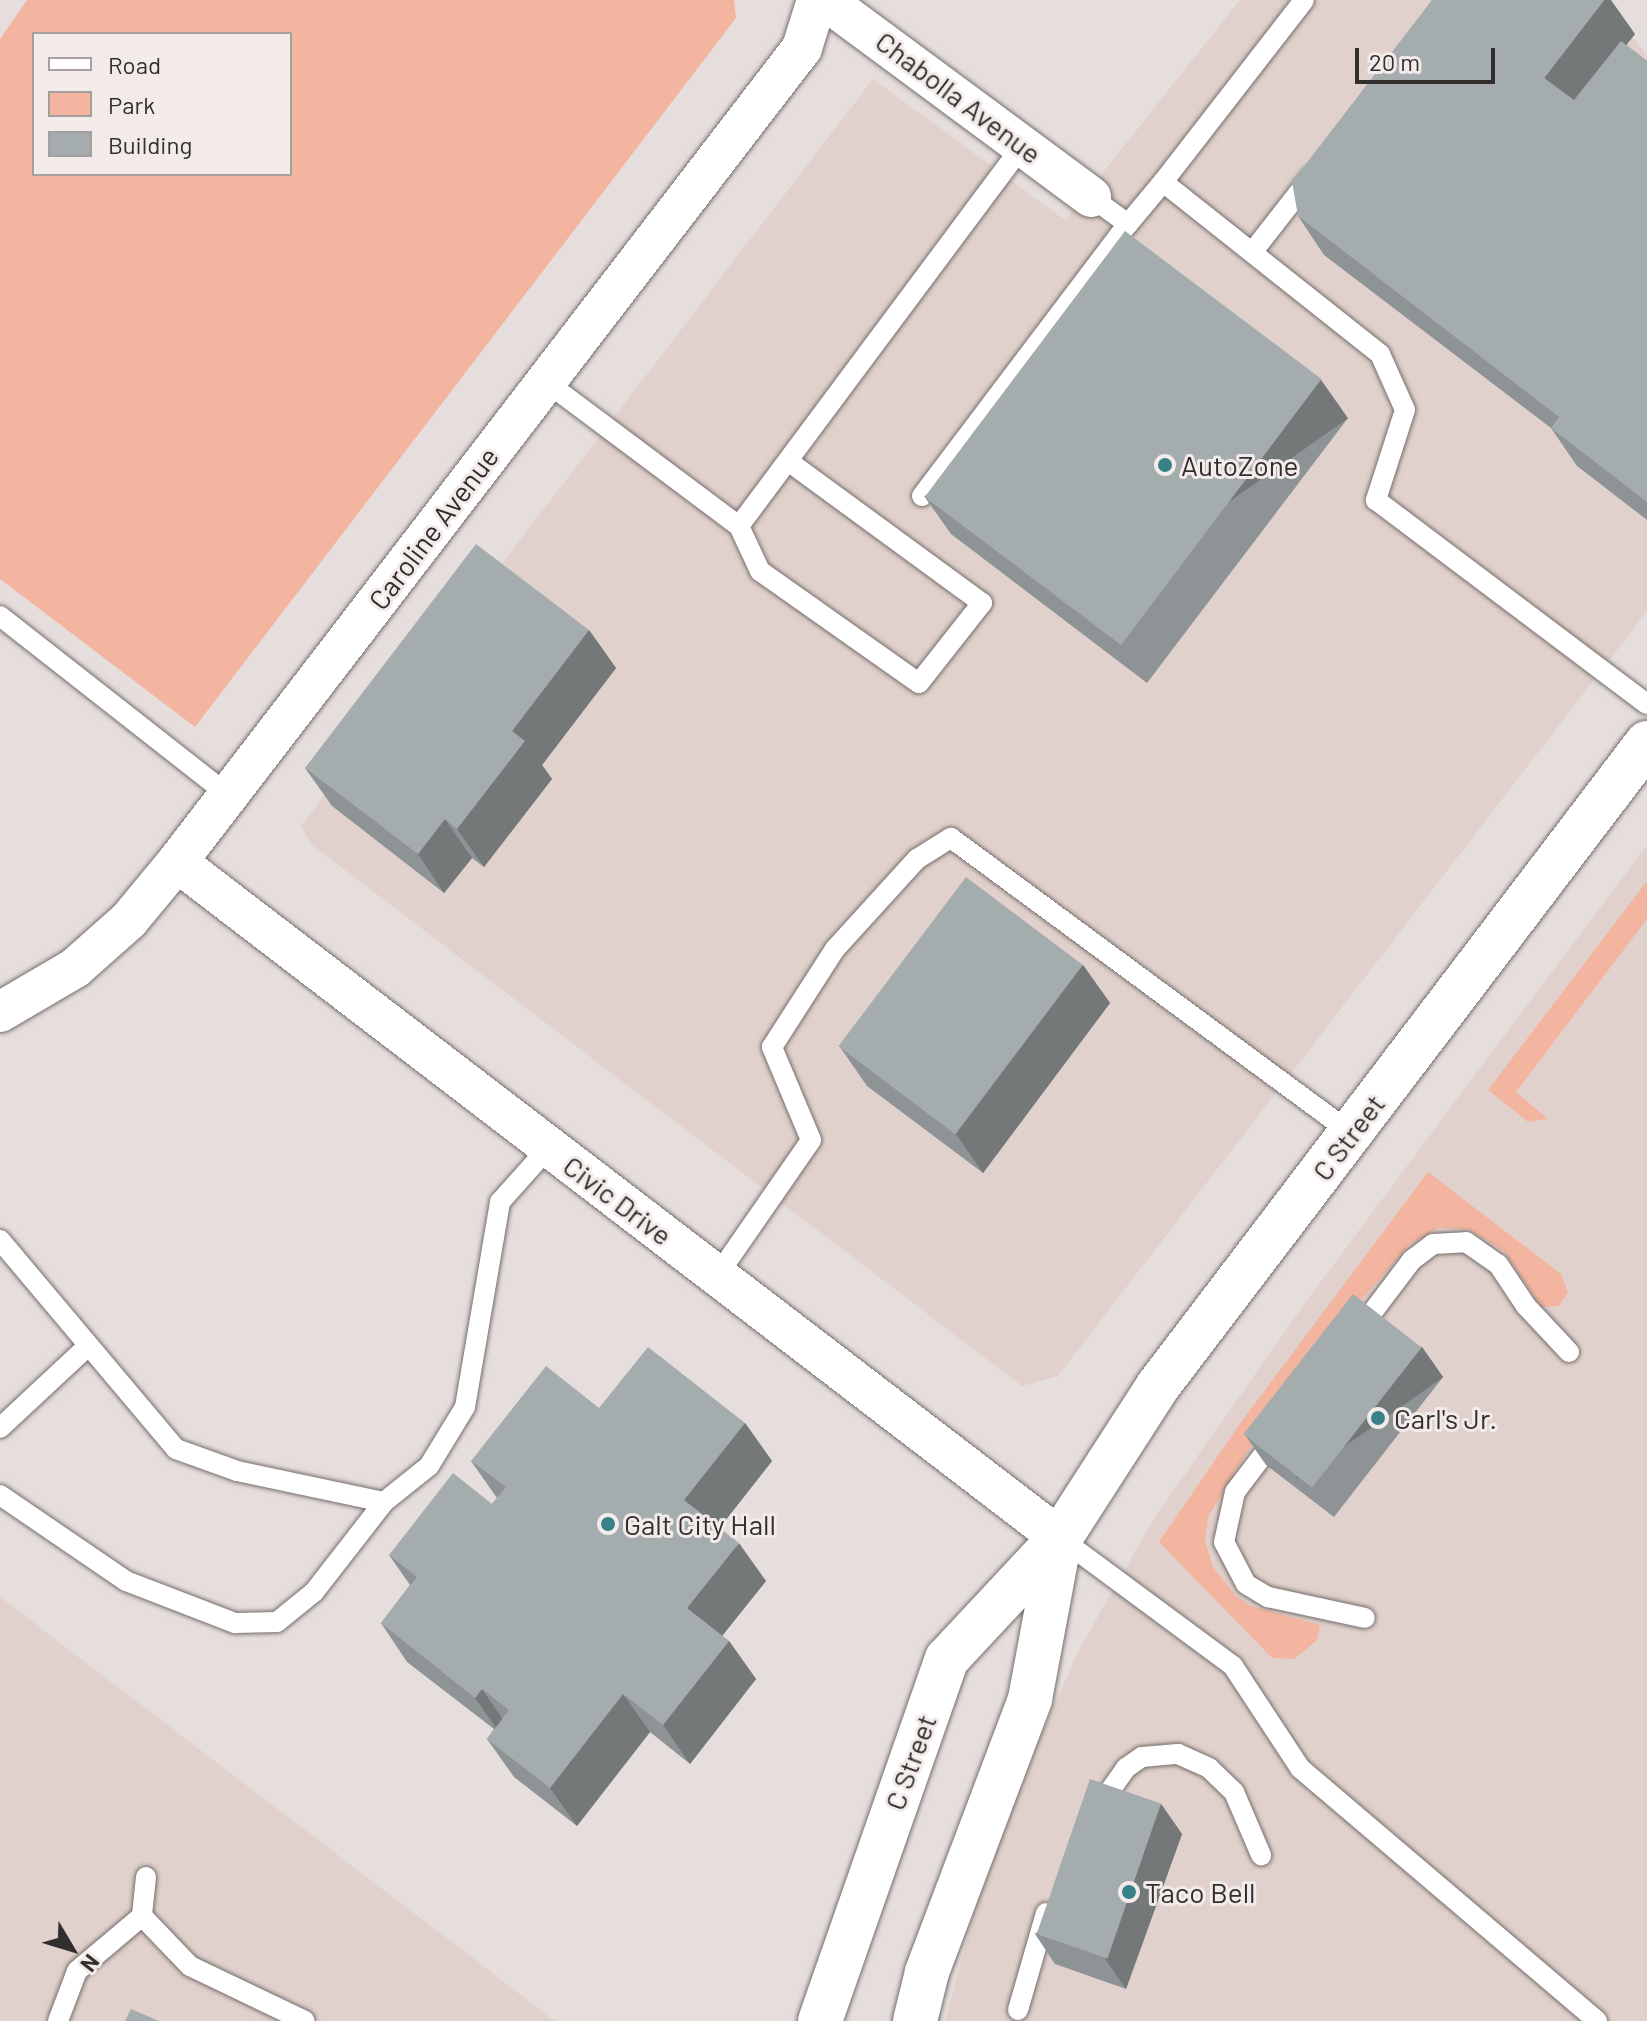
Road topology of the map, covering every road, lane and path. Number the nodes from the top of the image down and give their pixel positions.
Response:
1 (817, 0) edge
2 (825, 0) edge
3 (1304, 0) edge
4 (1023, 145) junction
5 (1322, 162) edge
6 (1163, 182) junction
7 (1091, 197) joint
8 (1128, 224) junction
9 (1254, 250) junction
10 (545, 381) junction
11 (788, 461) junction
12 (922, 496) edge
13 (739, 526) junction
14 (0, 616) edge
15 (1647, 704) edge
16 (1647, 743) edge
17 (228, 795) junction
18 (177, 862) junction
19 (0, 1012) edge
20 (1351, 1133) junction
21 (549, 1147) junction
22 (0, 1240) edge
23 (717, 1276) junction
24 (1347, 1345) edge
25 (87, 1347) junction
26 (1569, 1352) dead end
27 (1291, 1419) edge
28 (0, 1428) edge
29 (0, 1495) edge
30 (384, 1502) junction
31 (1060, 1538) junction
32 (1365, 1618) dead end
33 (1086, 1829) edge
34 (1261, 1855) dead end
35 (146, 1877) dead end
36 (1055, 1896) edge
37 (142, 1916) junction
38 (1018, 2010) dead end
39 (58, 2021) edge
40 (305, 2021) edge
41 (820, 2021) edge
42 (915, 2021) edge
43 (1597, 2021) edge

1 - 10 street, Caroline Avenue
2 - 4 street, Chabolla Avenue
3 - 6 lane
4 - 7 street, Chabolla Avenue
4 - 11 lane
5 - 9 lane
6 - 8 lane
6 - 9 lane
7 - 8 lane
8 - 12 lane
9 - 15 lane
10 - 13 lane
10 - 17 street, Caroline Avenue
11 - 13 lane
11 - 13 lane
14 - 17 lane
16 - 20 street, C Street
17 - 18 street, Caroline Avenue
18 - 19 street, Caroline Avenue
18 - 21 street, Civic Drive
20 - 23 lane
20 - 31 street, C Street
21 - 23 street, Civic Drive
21 - 30 lane
22 - 25 lane
23 - 31 street, Civic Drive
24 - 26 lane
25 - 28 lane
25 - 30 lane
27 - 32 lane
29 - 30 lane
31 - 41 street, C Street
31 - 42 street, C Street
31 - 43 lane
33 - 34 lane
35 - 37 lane
36 - 38 lane
37 - 39 lane
37 - 40 lane

